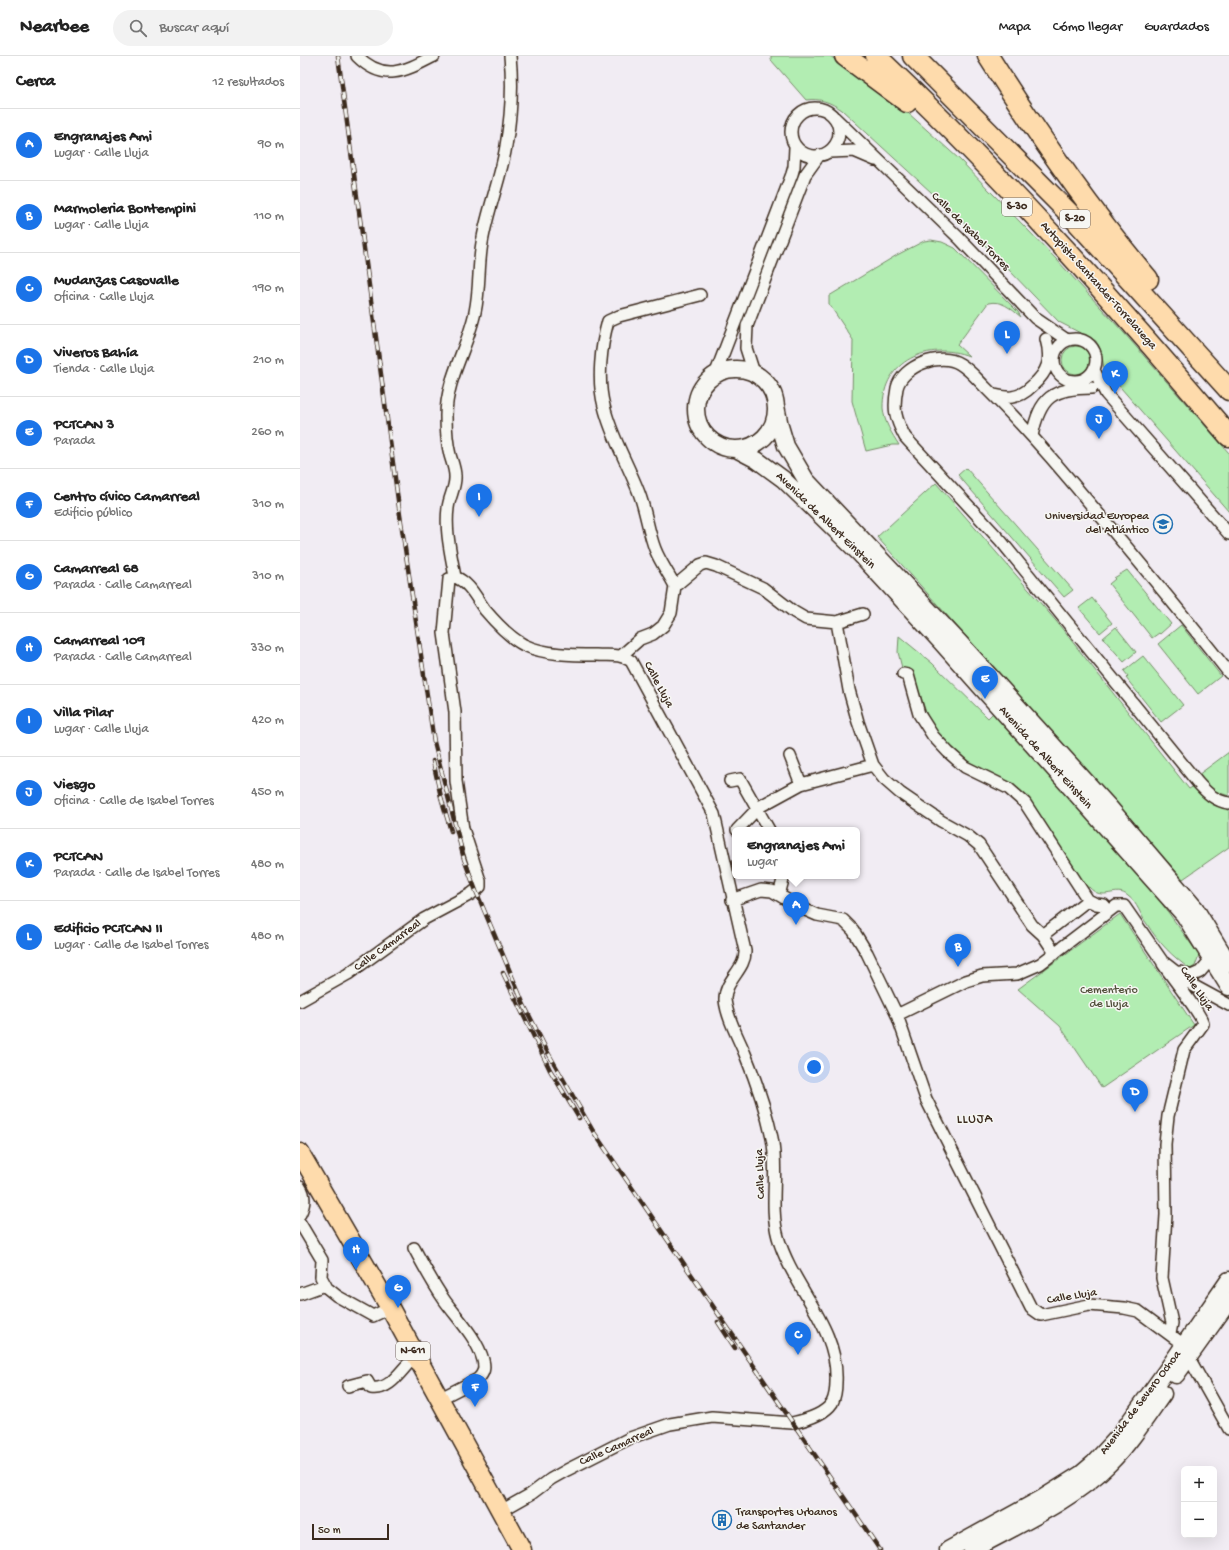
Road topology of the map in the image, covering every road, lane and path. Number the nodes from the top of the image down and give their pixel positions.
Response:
1 (357, 56) edge
2 (434, 56) edge
3 (510, 56) edge
4 (845, 56) edge
5 (876, 56) edge
6 (913, 56) edge
7 (988, 56) edge
8 (834, 117) junction
9 (795, 147) junction
10 (830, 152) junction
11 (818, 157) junction
12 (884, 166) junction
13 (700, 295) dead end
14 (1036, 318) junction
15 (1046, 339) junction
16 (1067, 340) junction
17 (1056, 350) junction
18 (1094, 370) junction
19 (754, 373) junction
20 (1176, 373) junction
21 (715, 374) junction
22 (1229, 376) edge
23 (1078, 381) junction
24 (1092, 388) junction
25 (1229, 390) edge
26 (1106, 394) junction
27 (994, 395) junction
28 (776, 406) junction
29 (1032, 436) junction
30 (1229, 436) edge
31 (736, 449) junction
32 (1229, 534) edge
33 (455, 577) junction
34 (675, 586) junction
35 (863, 614) dead end
36 (837, 622) junction
37 (622, 655) junction
38 (1224, 661) edge
39 (1229, 673) edge
40 (903, 674) dead end
41 (790, 756) dead end
42 (873, 765) junction
43 (730, 781) dead end
44 (801, 784) junction
45 (1229, 803) edge
46 (757, 810) junction
47 (740, 827) edge
48 (767, 827) edge
49 (732, 835) edge
50 (722, 844) junction
51 (783, 879) edge
52 (778, 895) junction
53 (732, 900) junction
54 (1088, 900) junction
55 (1109, 911) junction
56 (1043, 935) junction
57 (1055, 953) junction
58 (1212, 958) junction
59 (1162, 962) junction
60 (1229, 964) edge
61 (1176, 971) junction
62 (1229, 988) edge
63 (300, 1001) edge
64 (1229, 1005) edge
65 (897, 1015) junction
66 (300, 1153) edge
67 (300, 1187) edge
68 (300, 1214) edge
69 (300, 1223) edge
70 (414, 1248) dead end
71 (1229, 1280) edge
72 (326, 1285) junction
73 (300, 1294) edge
74 (1229, 1301) edge
75 (390, 1308) junction
76 (1170, 1334) junction
77 (1187, 1351) junction
78 (416, 1356) junction
79 (348, 1386) dead end
80 (439, 1399) junction
81 (792, 1423) joint
82 (1229, 1429) edge
83 (501, 1511) junction
84 (1022, 1516) junction
85 (522, 1550) edge
86 (948, 1550) edge
87 (972, 1550) edge

1 - 2 street
3 - 33 street
4 - 20 highway, S-30
5 - 20 highway, Autopista Santander-Torrelavega / S-20
6 - 25 highway, S-20
7 - 22 highway
8 - 9 street
8 - 10 street
8 - 12 street, Calle de Isabel Torres
9 - 11 street
9 - 21 street
10 - 11 street
10 - 12 street, Calle de Isabel Torres
11 - 19 street
12 - 14 street, Calle de Isabel Torres
13 - 34 street
14 - 15 street, Calle de Isabel Torres
14 - 16 street, Calle de Isabel Torres
15 - 17 street, Calle de Isabel Torres
15 - 27 street
16 - 17 street
16 - 18 street
17 - 23 street
18 - 23 street
18 - 26 street
19 - 21 main road
19 - 28 main road
20 - 30 highway, Autopista Santander-Torrelavega / S-20
21 - 31 main road
23 - 24 street
24 - 26 street
24 - 29 street
26 - 32 street
27 - 29 street
27 - 45 street
28 - 31 main road
28 - 60 main road, Avenida de Albert Einstein
29 - 38 street
31 - 58 main road, Avenida de Albert Einstein
33 - 37 street
33 - 63 street, Calle Camarreal
34 - 36 street
34 - 37 street
35 - 36 street
36 - 42 street
37 - 50 street, Calle Lluja
38 - 39 street
40 - 54 street
41 - 44 street
42 - 44 street
42 - 56 street
43 - 46 street
44 - 46 street
46 - 47 street
46 - 48 street
49 - 50 street
50 - 53 street, Calle Lluja
51 - 52 street
52 - 53 street, Calle Lluja
52 - 65 street, Calle Lluja
53 - 81 street, Calle Lluja
54 - 55 street
54 - 56 street
55 - 57 street
55 - 59 street, Calle Lluja
56 - 57 street
57 - 65 street
58 - 61 street, Calle Lluja
58 - 62 main road, Avenida de Albert Einstein
59 - 61 street, Calle Lluja
59 - 76 street, Calle Lluja
61 - 64 street, Calle Lluja
65 - 76 street, Calle Lluja
66 - 75 highway, N-611
67 - 68 street
69 - 72 street
70 - 80 street
71 - 77 main road, Avenida de Severo Ochoa
72 - 73 street
72 - 75 street
74 - 77 main road, Avenida de Severo Ochoa
75 - 78 highway, N-611
76 - 77 street, Calle Lluja
77 - 82 street
77 - 84 main road, Avenida de Severo Ochoa
78 - 79 street
78 - 80 highway, N-611
80 - 83 highway, N-611
81 - 83 street, Calle Camarreal
83 - 85 highway, N-611
84 - 86 main road, Avenida de Severo Ochoa
84 - 87 main road, Avenida de Severo Ochoa

